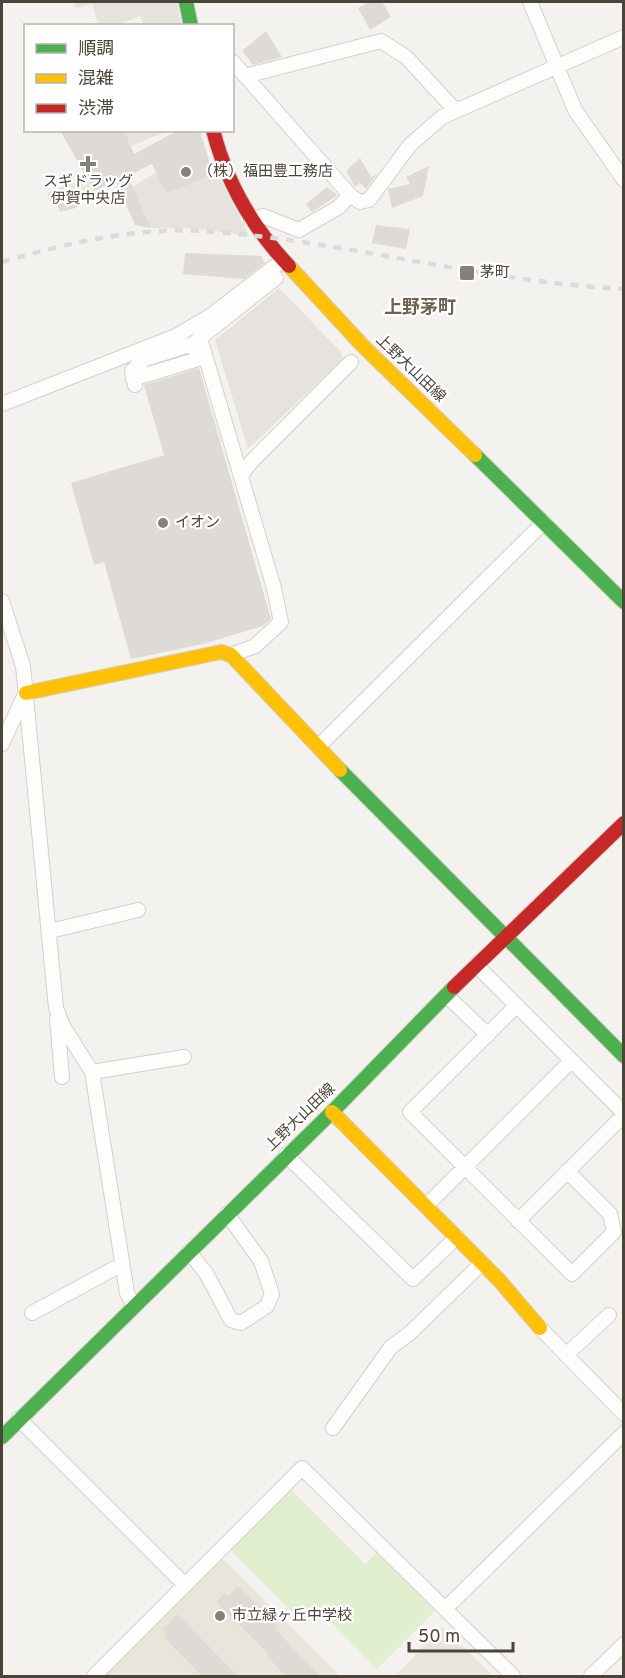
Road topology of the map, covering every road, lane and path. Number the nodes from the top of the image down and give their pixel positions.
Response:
1 (186, 2) edge
2 (530, 2) edge
3 (193, 24) edge
4 (624, 37) edge
5 (557, 66) junction
6 (237, 68) edge
7 (456, 110) junction
8 (214, 132) edge
9 (624, 180) edge
10 (350, 195) junction
11 (251, 220) junction
12 (283, 260) junction
13 (276, 278) dead end
14 (197, 341) junction
15 (351, 362) dead end
16 (2, 404) edge
17 (241, 475) junction
18 (544, 522) junction
19 (2, 602) edge
20 (624, 602) edge
21 (231, 655) junction
22 (26, 693) junction
23 (7, 719) edge
24 (2, 744) edge
25 (318, 747) junction
26 (624, 823) edge
27 (138, 910) dead end
28 (50, 931) junction
29 (504, 936) junction
30 (476, 965) junction
31 (447, 996) junction
32 (516, 1006) junction
33 (56, 1008) junction
34 (488, 1035) junction
35 (624, 1056) edge
36 (184, 1057) dead end
37 (571, 1061) junction
38 (92, 1072) junction
39 (62, 1077) dead end
40 (332, 1112) junction
41 (624, 1114) edge
42 (286, 1155) junction
43 (465, 1167) junction
44 (567, 1171) junction
45 (426, 1206) junction
46 (227, 1214) junction
47 (518, 1221) junction
48 (457, 1237) junction
49 (189, 1252) junction
50 (482, 1263) junction
51 (123, 1268) junction
52 (134, 1306) junction
53 (32, 1313) dead end
54 (609, 1315) dead end
55 (540, 1328) joint
56 (566, 1355) junction
57 (624, 1414) edge
58 (19, 1419) junction
59 (333, 1428) dead end
60 (624, 1433) edge
61 (2, 1437) edge
62 (185, 1585) junction
63 (445, 1610) junction
64 (624, 1644) edge
65 (93, 1677) edge
66 (513, 1677) edge
67 (591, 1677) edge

1 - 3 main road
2 - 5 street
4 - 5 street
5 - 7 street
5 - 9 street
6 - 7 street
6 - 10 street
7 - 10 street
8 - 11 main road, 上野大山田線
10 - 11 street
11 - 12 main road, 上野大山田線
12 - 16 street
12 - 18 main road, 上野大山田線
13 - 14 street
14 - 14 street
14 - 17 street
15 - 17 street
17 - 21 street
18 - 20 main road, 上野大山田線
18 - 25 street
19 - 22 street
21 - 22 main road
21 - 25 main road
22 - 23 street
22 - 28 street
23 - 24 street
25 - 29 main road
26 - 29 main road, 上野大山田線
27 - 28 street
28 - 33 street
29 - 30 main road, 上野大山田線
29 - 35 main road
30 - 31 main road, 上野大山田線
30 - 32 street
31 - 34 street
31 - 40 main road, 上野大山田線
32 - 34 street
32 - 37 street
33 - 38 street
33 - 39 street
34 - 43 street
36 - 38 street
37 - 41 street
37 - 43 street
38 - 51 street
40 - 42 main road, 上野大山田線
40 - 45 main road
41 - 44 street
42 - 46 main road, 上野大山田線
42 - 48 street
43 - 45 street
43 - 47 street
44 - 47 street
44 - 47 street
45 - 48 main road
46 - 49 main road, 上野大山田線
46 - 49 street
48 - 50 main road
49 - 52 main road, 上野大山田線
50 - 55 main road
50 - 59 street
51 - 52 street
51 - 53 street
52 - 58 main road, 上野大山田線
54 - 56 street
55 - 56 street
56 - 57 street
58 - 61 main road, 上野大山田線
58 - 62 street
60 - 63 street
62 - 63 street
62 - 65 street
63 - 66 street
64 - 67 street

